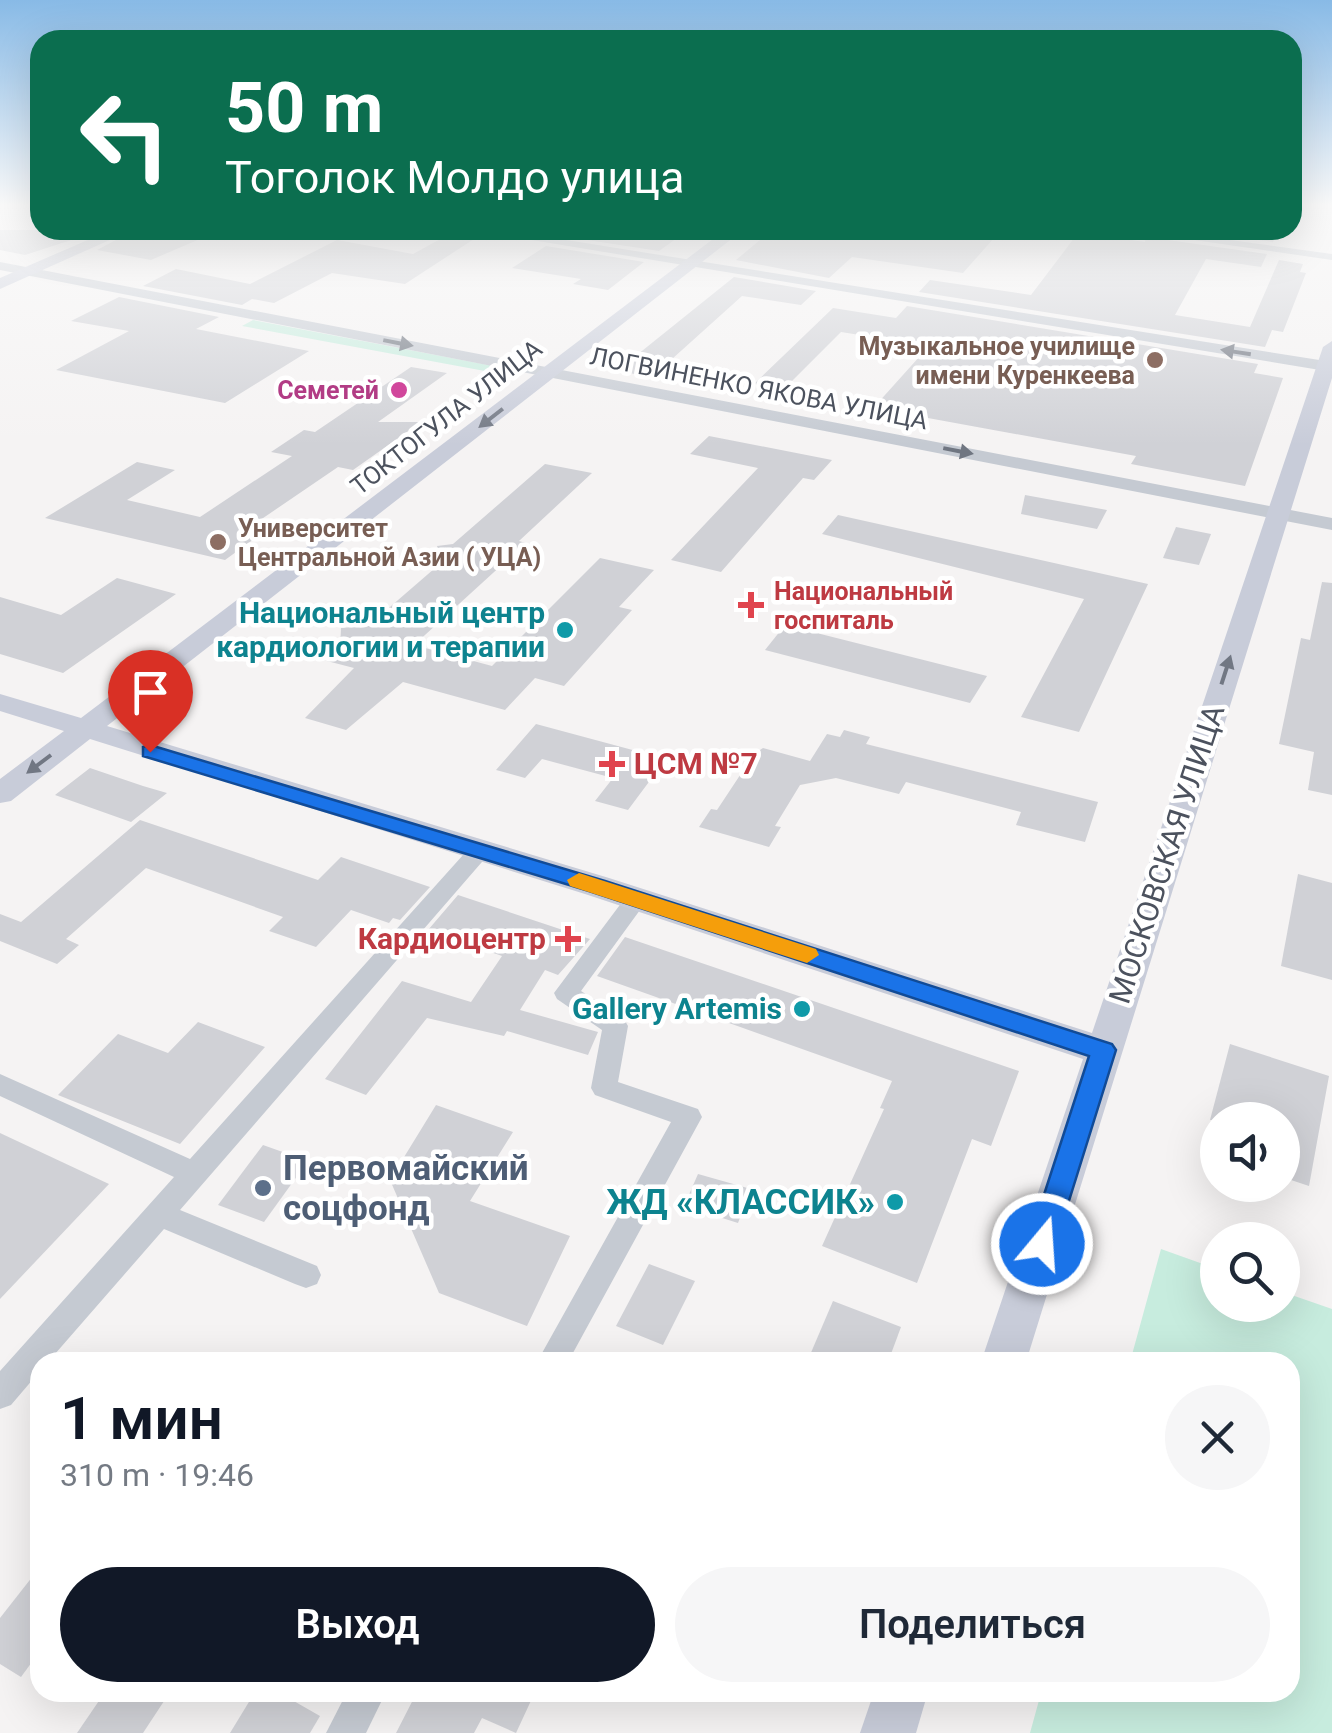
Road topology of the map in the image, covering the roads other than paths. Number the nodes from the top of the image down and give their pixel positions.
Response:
1 (90, 284) edge
2 (665, 284) edge
3 (817, 284) edge
4 (1330, 360) edge
5 (550, 372) junction
6 (1277, 514) junction
7 (1332, 524) edge
8 (0, 702) edge
9 (84, 731) junction
10 (0, 794) edge
11 (480, 850) junction
12 (636, 899) junction
13 (1103, 1050) junction
14 (0, 1084) edge
15 (196, 1175) junction
16 (161, 1215) junction
17 (306, 1275) dead end
18 (38, 1352) edge
19 (558, 1352) edge
20 (1007, 1352) edge
21 (30, 1361) edge
22 (0, 1394) edge
23 (362, 1702) edge
24 (898, 1702) edge
25 (345, 1733) edge
26 (888, 1733) edge

1 -> 5 street, ЛОГВИНЕНКО ЯКОВА УЛИЦА
2 - 5 main road, ТОКТОГУЛА УЛИЦА
4 -> 3 street
4 - 6 main road, МОСКОВСКАЯ УЛИЦА
5 -> 6 street, ЛОГВИНЕНКО ЯКОВА УЛИЦА
5 -> 9 main road, ТОКТОГУЛА УЛИЦА
6 - 7 street, ЛОГВИНЕНКО ЯКОВА УЛИЦА
13 -> 6 main road, МОСКОВСКАЯ УЛИЦА
8 - 9 main road
9 -> 10 main road, ТОКТОГУЛА УЛИЦА
9 - 11 main road
11 - 12 main road
11 - 15 street
12 - 13 main road
12 - 19 street
13 - 20 main road, МОСКОВСКАЯ УЛИЦА
14 - 15 street
15 - 16 street
16 - 17 street
16 - 18 street
21 - 22 street
23 - 25 street
24 - 26 main road

